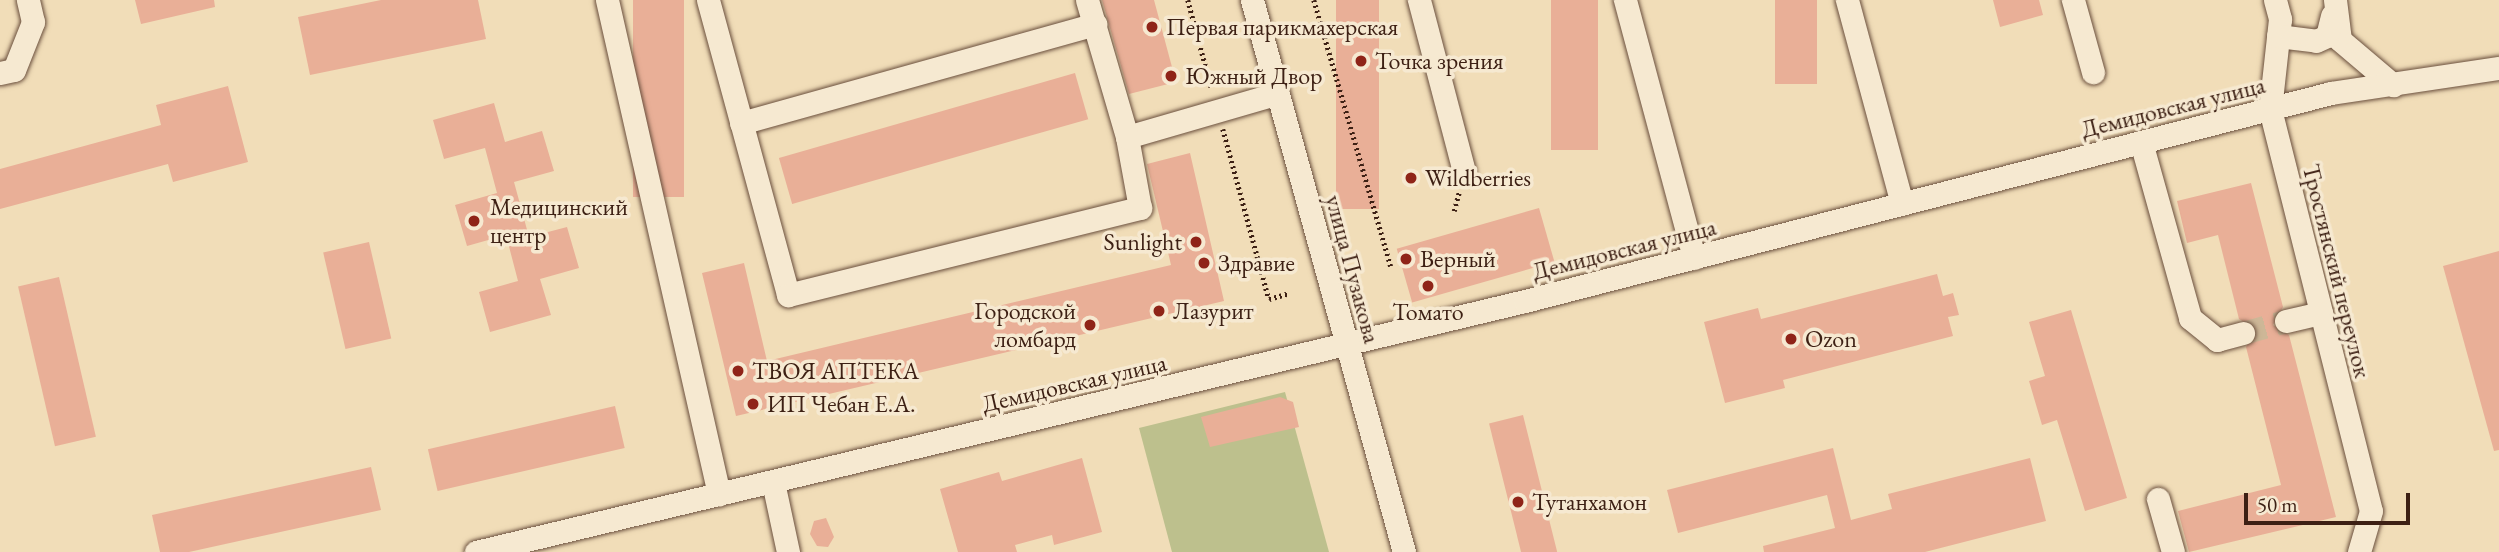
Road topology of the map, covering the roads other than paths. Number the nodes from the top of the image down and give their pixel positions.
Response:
1 (28, 0) edge
2 (607, 0) edge
3 (708, 0) edge
4 (1087, 0) edge
5 (1252, 0) edge
6 (1419, 0) edge
7 (1625, 0) edge
8 (1847, 0) edge
9 (2073, 0) edge
10 (2275, 0) edge
11 (2334, 8) edge
12 (1095, 24) junction
13 (2278, 36) junction
14 (2499, 68) edge
15 (2093, 72) dead end
16 (0, 73) edge
17 (2393, 85) junction
18 (1278, 93) junction
19 (2270, 109) junction
20 (741, 122) junction
21 (1127, 137) junction
22 (2141, 142) junction
23 (1464, 172) dead end
24 (1902, 204) junction
25 (1694, 258) junction
26 (2321, 313) junction
27 (2286, 321) tunnel mouth
28 (2243, 332) tunnel mouth
29 (1346, 345) junction
30 (773, 482) junction
31 (719, 494) junction
32 (2158, 499) dead end
33 (476, 552) edge
34 (788, 552) edge
35 (1404, 552) edge
36 (2173, 552) edge
37 (2359, 552) edge

1 - 16 street
2 - 31 street
3 - 20 street
4 - 12 street
5 - 18 street, улица Пузакова
6 - 23 street
7 - 25 street
8 - 24 street
9 - 15 street
10 - 13 street, Тростянский переулок
11 - 13 street
11 - 17 street
12 - 20 street
12 - 21 street
13 - 19 street, Тростянский переулок
14 - 17 street, Демидовская улица
17 - 19 street, Демидовская улица
18 - 21 street
18 - 29 street, улица Пузакова
19 - 22 street, Демидовская улица
19 - 26 street, Тростянский переулок
20 - 21 street
22 - 24 street, Демидовская улица
22 - 28 street
24 - 25 street, Демидовская улица
25 - 29 street, Демидовская улица
26 - 27 street
26 - 37 street, Тростянский переулок
29 - 30 street, Демидовская улица
29 - 35 street, улица Пузакова
30 - 31 street, Демидовская улица
30 - 34 street
31 - 33 street, Демидовская улица
32 - 36 street

